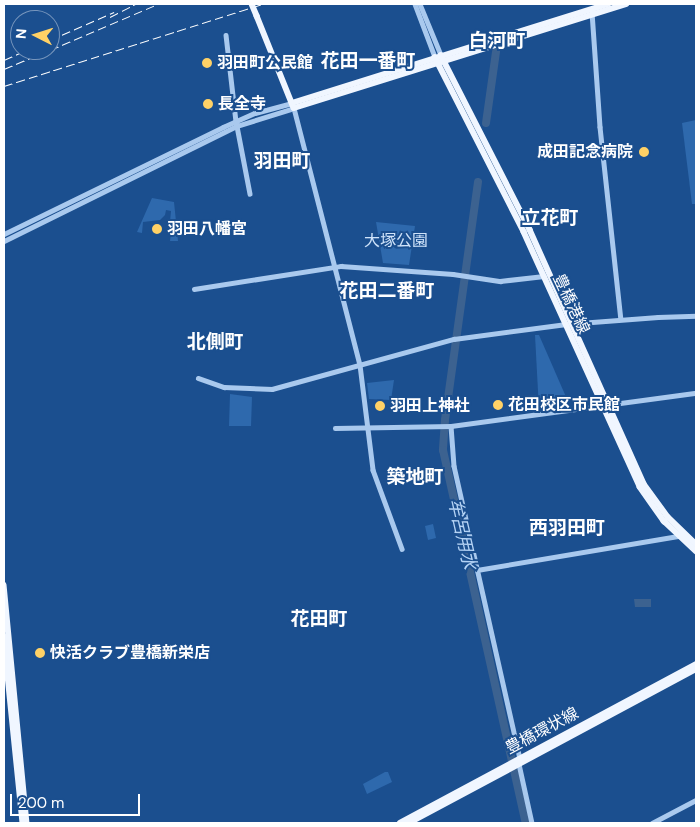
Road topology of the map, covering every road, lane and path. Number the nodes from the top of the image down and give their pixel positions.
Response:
1 (252, 4) edge
2 (415, 4) edge
3 (420, 4) edge
4 (608, 4) edge
5 (626, 4) edge
6 (592, 11) junction
7 (226, 36) dead end
8 (438, 59) junction
9 (445, 61) junction
10 (293, 105) junction
11 (236, 123) junction
12 (250, 194) dead end
13 (4, 234) edge
14 (4, 241) edge
15 (334, 266) junction
16 (544, 276) junction
17 (194, 289) dead end
18 (696, 316) edge
19 (621, 319) junction
20 (566, 324) junction
21 (572, 324) junction
22 (360, 365) junction
23 (198, 378) dead end
24 (696, 393) edge
25 (610, 404) junction
26 (603, 406) junction
27 (446, 426) junction
28 (335, 428) dead end
29 (367, 428) junction
30 (679, 536) junction
31 (696, 544) edge
32 (402, 549) dead end
33 (696, 551) edge
34 (477, 570) junction
35 (4, 585) edge
36 (4, 636) edge
37 (696, 664) edge
38 (696, 669) edge
39 (516, 763) junction
40 (696, 800) edge
41 (23, 823) edge
42 (28, 823) edge
43 (400, 823) edge
44 (409, 823) edge
45 (532, 823) edge
46 (652, 823) edge

1 - 10 main road, bridge
2 - 8 street
3 - 8 street
4 - 6 main road
5 - 6 main road
6 - 8 main road
6 - 9 main road
6 - 19 street
7 - 11 street
8 - 9 main road
8 - 10 main road
8 - 16 main road, 豊橋港線
9 - 21 main road, 豊橋港線
10 - 11 street
10 - 15 street
11 - 12 street
11 - 13 street
11 - 14 street
15 - 16 street
15 - 17 street
15 - 22 street
16 - 20 main road, 豊橋港線
18 - 19 street
19 - 21 street
20 - 21 street
20 - 22 street
20 - 26 main road, 豊橋港線
21 - 25 main road, 豊橋港線
22 - 23 street
22 - 29 street
24 - 25 street
25 - 26 street
25 - 31 main road, 豊橋港線
26 - 27 street
26 - 30 main road, 豊橋港線
27 - 29 street
27 - 34 street
28 - 29 street
29 - 32 street
30 - 33 main road, 豊橋港線
30 - 34 street
34 - 39 street
35 - 42 main road
36 - 41 main road
37 - 39 main road, 豊橋環状線
38 - 39 main road, 豊橋環状線
39 - 43 main road, 豊橋環状線
39 - 44 main road, 豊橋環状線
39 - 45 street
40 - 46 street

